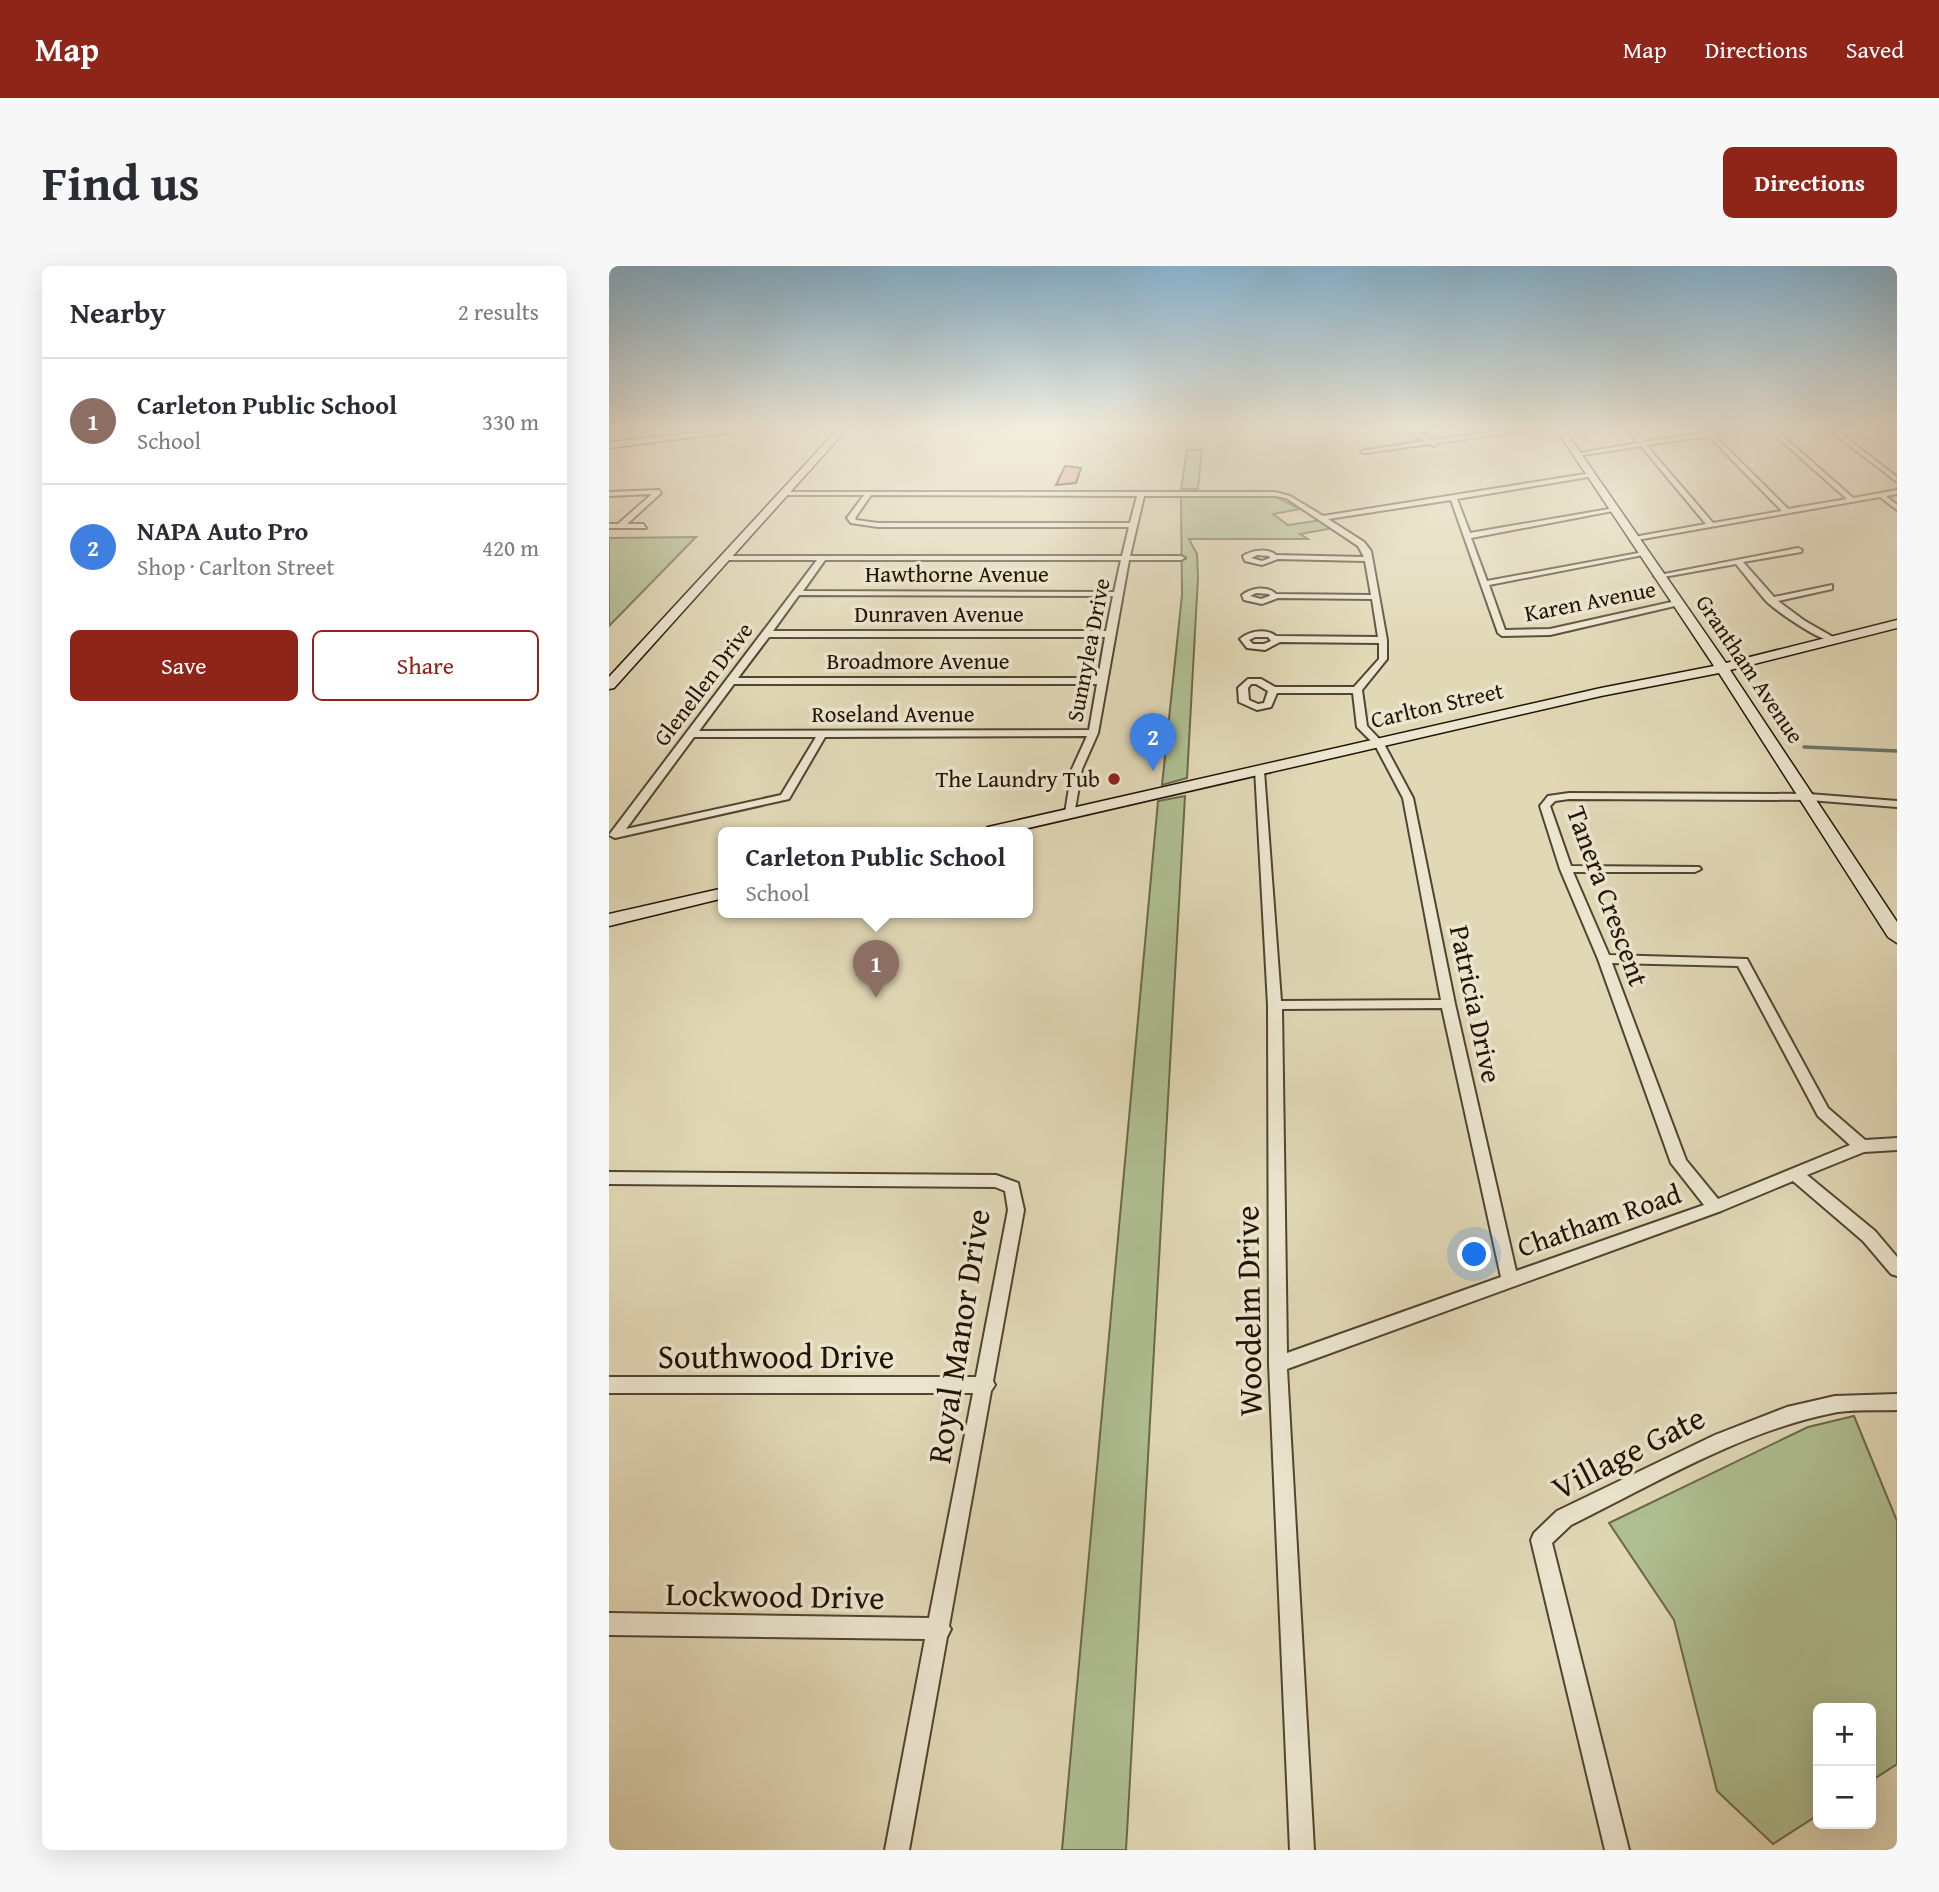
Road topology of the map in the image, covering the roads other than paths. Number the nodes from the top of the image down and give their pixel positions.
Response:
1 (646, 503) edge
2 (776, 503) edge
3 (862, 503) edge
4 (1138, 503) edge
5 (1298, 503) edge
6 (1412, 503) edge
7 (1456, 503) edge
8 (1610, 503) edge
9 (1693, 503) edge
10 (1778, 503) edge
11 (1836, 503) edge
12 (1615, 510) junction
13 (1787, 512) junction
14 (1324, 518) junction
15 (1133, 525) junction
16 (609, 526) edge
17 (620, 526) junction
18 (643, 526) dead end
19 (1712, 526) junction
20 (1468, 536) junction
21 (1634, 539) junction
22 (1798, 550) dead end
23 (1644, 554) junction
24 (1275, 557) dead end
25 (726, 558) junction
26 (823, 558) junction
27 (1181, 558) dead end
28 (1125, 559) junction
29 (1368, 559) junction
30 (1739, 562) junction
31 (1658, 576) junction
32 (1484, 584) junction
33 (1829, 587) dead end
34 (797, 593) junction
35 (1117, 594) junction
36 (1275, 596) dead end
37 (1375, 597) junction
38 (1770, 600) junction
39 (1676, 603) junction
40 (1897, 624) edge
41 (767, 634) junction
42 (1111, 634) junction
43 (1276, 639) dead end
44 (1383, 639) junction
45 (1830, 639) junction
46 (1722, 667) junction
47 (733, 681) junction
48 (1103, 681) junction
49 (609, 685) edge
50 (1273, 690) dead end
51 (1357, 690) junction
52 (1093, 733) junction
53 (693, 734) junction
54 (822, 734) junction
55 (1379, 744) junction
56 (1259, 771) junction
57 (1808, 797) junction
58 (1897, 804) edge
59 (1070, 813) junction
60 (1010, 827) edge
61 (613, 835) edge
62 (1566, 869) junction
63 (1695, 869) dead end
64 (718, 894) edge
65 (609, 920) edge
66 (1894, 927) edge
67 (1604, 959) junction
68 (1448, 1004) junction
69 (1275, 1005) junction
70 (1897, 1144) edge
71 (1862, 1146) junction
72 (1794, 1173) junction
73 (609, 1178) edge
74 (1715, 1207) junction
75 (1897, 1269) edge
76 (1510, 1280) junction
77 (1279, 1364) junction
78 (609, 1385) edge
79 (986, 1385) junction
80 (1897, 1402) edge
81 (609, 1624) edge
82 (940, 1629) junction
83 (897, 1850) edge
84 (1302, 1850) edge
85 (1617, 1850) edge

1 - 17 street
2 - 25 main road
3 - 15 street
4 - 15 street, Sunnylea Drive
5 - 14 street
6 - 14 street
7 - 20 street
8 - 12 main road, Grantham Avenue
9 - 19 street
10 - 13 street
11 - 13 street
12 - 20 street
12 - 21 main road, Grantham Avenue
13 - 19 street
14 - 29 street
15 - 28 street, Sunnylea Drive
16 - 17 street
17 - 18 street
19 - 21 street
20 - 32 street
21 - 23 main road, Grantham Avenue
22 - 30 street
23 - 31 main road, Grantham Avenue
23 - 32 street
24 - 29 street
25 - 26 street
25 - 49 main road
26 - 28 street
26 - 34 street, Glenellen Drive
27 - 28 street
28 - 35 street, Sunnylea Drive
29 - 37 street
30 - 31 street
30 - 38 street
31 - 39 main road, Grantham Avenue
32 - 39 street, Karen Avenue
33 - 38 street
34 - 35 street, Hawthorne Avenue
34 - 41 street, Glenellen Drive
35 - 42 street, Sunnylea Drive
36 - 37 street
37 - 44 street
38 - 45 street
39 - 46 main road, Grantham Avenue
40 - 45 main road, Carlton Street
41 - 42 street, Dunraven Avenue
41 - 47 street, Glenellen Drive
42 - 48 street, Sunnylea Drive
43 - 44 street
44 - 51 street
45 - 46 main road, Carlton Street
46 - 55 main road, Carlton Street
46 - 57 main road, Grantham Avenue
47 - 48 street, Broadmore Avenue
47 - 53 street, Glenellen Drive
48 - 52 street, Sunnylea Drive
50 - 51 street
51 - 55 street, Patricia Drive
52 - 54 street, Roseland Avenue
52 - 59 street, Sunnylea Drive
53 - 54 street, Roseland Avenue
53 - 61 street, Glenellen Drive
54 - 61 street
55 - 56 main road, Carlton Street
55 - 68 street, Patricia Drive
56 - 59 main road, Carlton Street
56 - 69 street, Woodelm Drive
57 - 58 street
57 - 62 street, Tanera Crescent
57 - 66 main road, Grantham Avenue
59 - 60 main road, Carlton Street
62 - 63 street
62 - 67 street, Tanera Crescent
64 - 65 main road
67 - 71 street
67 - 74 street, Tanera Crescent
68 - 69 street
68 - 76 street, Patricia Drive
69 - 77 street, Woodelm Drive
70 - 71 street, Chatham Road
71 - 72 street, Chatham Road
72 - 74 street, Chatham Road
72 - 75 street
73 - 79 street, Royal Manor Drive
74 - 76 street, Chatham Road
76 - 77 street, Chatham Road
77 - 84 street, Woodelm Drive
78 - 79 street, Southwood Drive
79 - 82 street, Royal Manor Drive
80 - 85 street, Village Gate
81 - 82 street, Lockwood Drive
82 - 83 street, Royal Manor Drive

